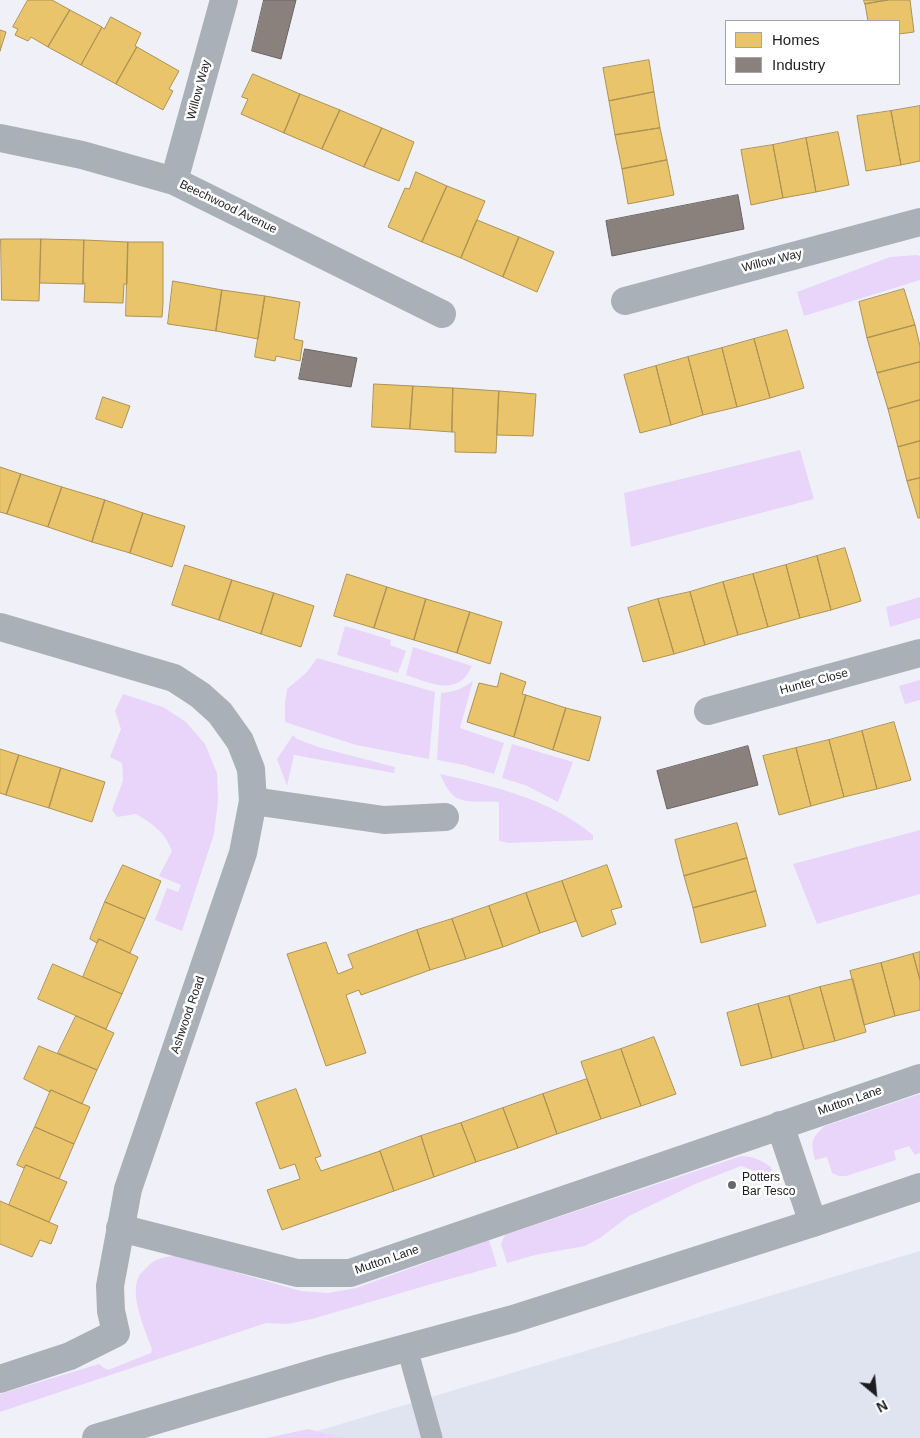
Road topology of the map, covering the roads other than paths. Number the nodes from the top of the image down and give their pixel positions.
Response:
1 (224, 0) edge
2 (0, 138) edge
3 (174, 181) junction
4 (920, 222) edge
5 (625, 301) dead end
6 (442, 314) dead end
7 (0, 627) edge
8 (920, 653) edge
9 (708, 711) dead end
10 (253, 801) junction
11 (445, 817) dead end
12 (920, 1078) edge
13 (780, 1124) junction
14 (920, 1187) edge
15 (813, 1223) junction
16 (120, 1228) junction
17 (407, 1348) junction
18 (0, 1379) edge
19 (96, 1438) edge
20 (432, 1438) edge

1 - 3 street, Willow Way
2 - 3 street, Beechwood Avenue
3 - 6 street, Beechwood Avenue
4 - 5 street, Willow Way
7 - 10 street, Ashwood Road
8 - 9 street, Hunter Close
10 - 11 street
10 - 16 street, Ashwood Road
12 - 13 street, Mutton Lane
13 - 15 street
13 - 16 street, Mutton Lane
14 - 15 main road
15 - 17 main road
16 - 18 street
17 - 19 main road
17 - 20 lane

